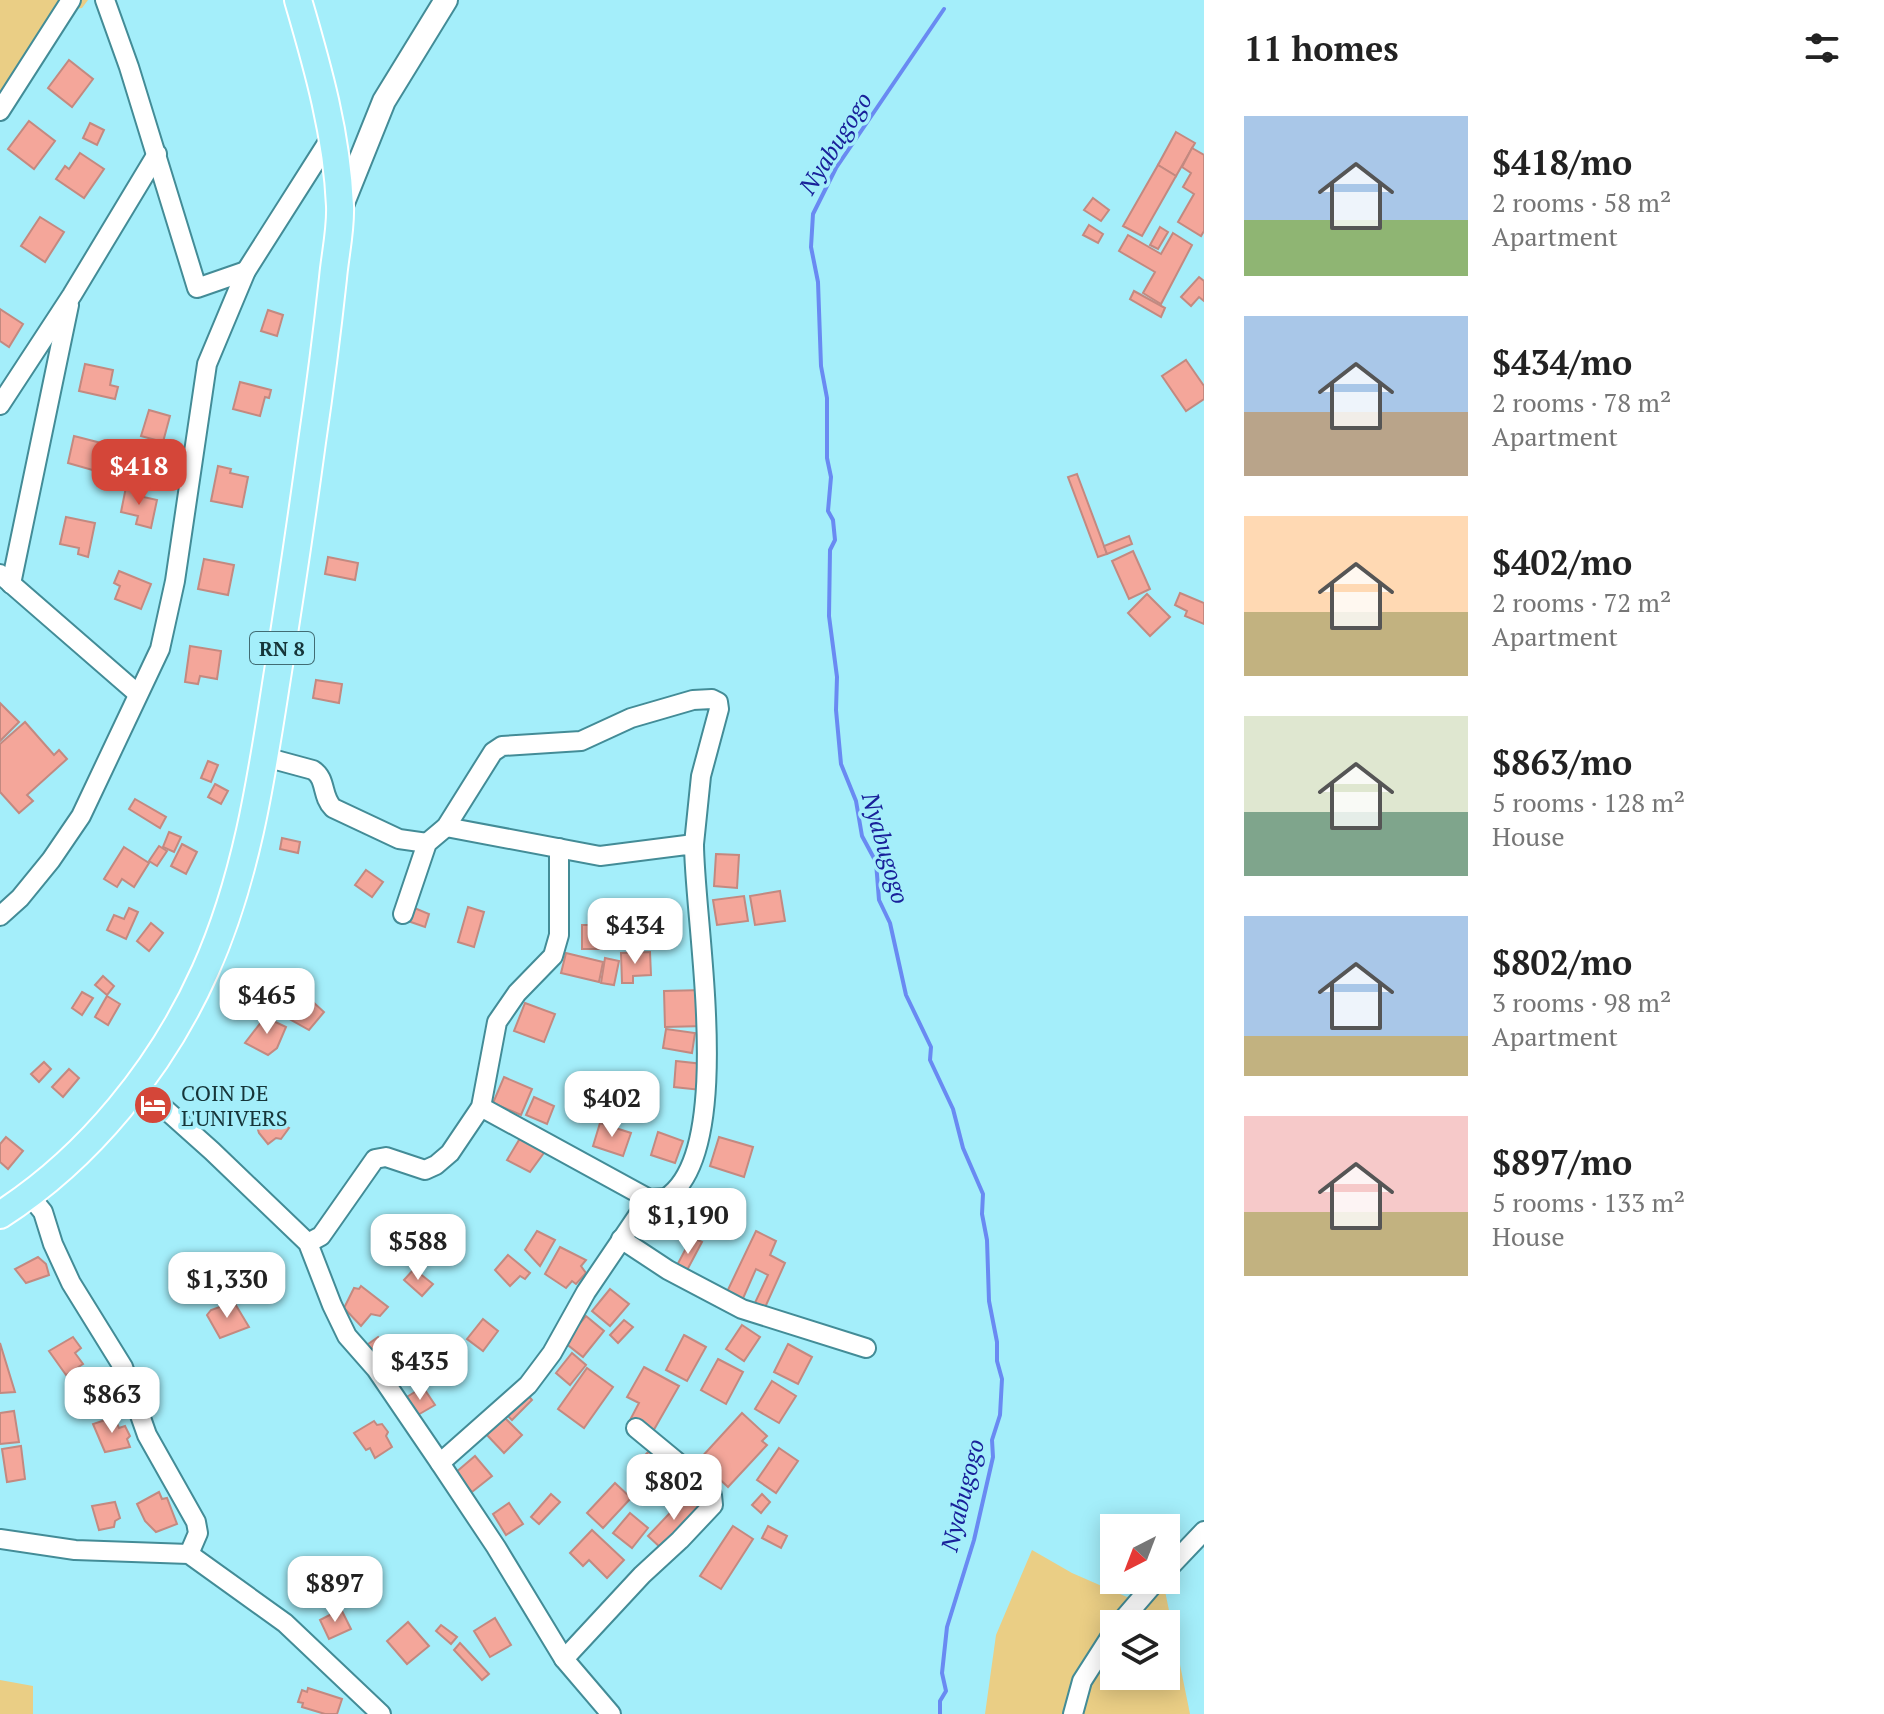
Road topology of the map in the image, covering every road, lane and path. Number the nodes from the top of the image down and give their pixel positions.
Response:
1 (71, 0) edge
2 (105, 0) edge
3 (298, 0) edge
4 (446, 0) edge
5 (0, 111) edge
6 (333, 134) junction
7 (157, 154) junction
8 (341, 209) junction
9 (246, 271) junction
10 (72, 295) junction
11 (0, 405) edge
12 (6, 579) edge
13 (138, 694) junction
14 (265, 757) junction
15 (446, 827) junction
16 (427, 843) junction
17 (694, 844) junction
18 (559, 848) junction
19 (403, 914) dead end
20 (0, 916) edge
21 (137, 1084) junction
22 (481, 1107) junction
23 (30, 1196) junction
24 (649, 1199) junction
25 (0, 1215) edge
26 (621, 1239) junction
27 (308, 1243) junction
28 (866, 1348) dead end
29 (636, 1428) dead end
30 (440, 1463) junction
31 (1204, 1531) edge
32 (0, 1539) edge
33 (189, 1554) junction
34 (1180, 1556) edge
35 (1145, 1594) edge
36 (1131, 1610) edge
37 (1100, 1653) edge
38 (564, 1659) junction
39 (381, 1714) edge
40 (611, 1714) edge
41 (1073, 1714) edge

1 - 5 street
2 - 7 street
3 - 6 main road, RN 8
4 - 8 street
6 - 8 main road, RN 8
6 - 9 street
7 - 9 street
7 - 10 street
8 - 14 main road, RN 8
9 - 13 street
10 - 11 street
10 - 12 street
12 - 13 street
13 - 20 street
14 - 16 street
14 - 21 main road, RN 8
15 - 16 street
15 - 17 street
15 - 18 street
16 - 19 street
17 - 18 street
17 - 24 street
18 - 22 street
21 - 23 main road, RN 8
21 - 27 street
22 - 24 street
22 - 27 street
23 - 25 main road, RN 8
23 - 33 street
24 - 26 street
26 - 28 street
26 - 30 street
27 - 30 street
29 - 38 street
30 - 38 street
31 - 34 street
32 - 33 street
33 - 39 street
35 - 36 street
37 - 41 street
38 - 40 street

